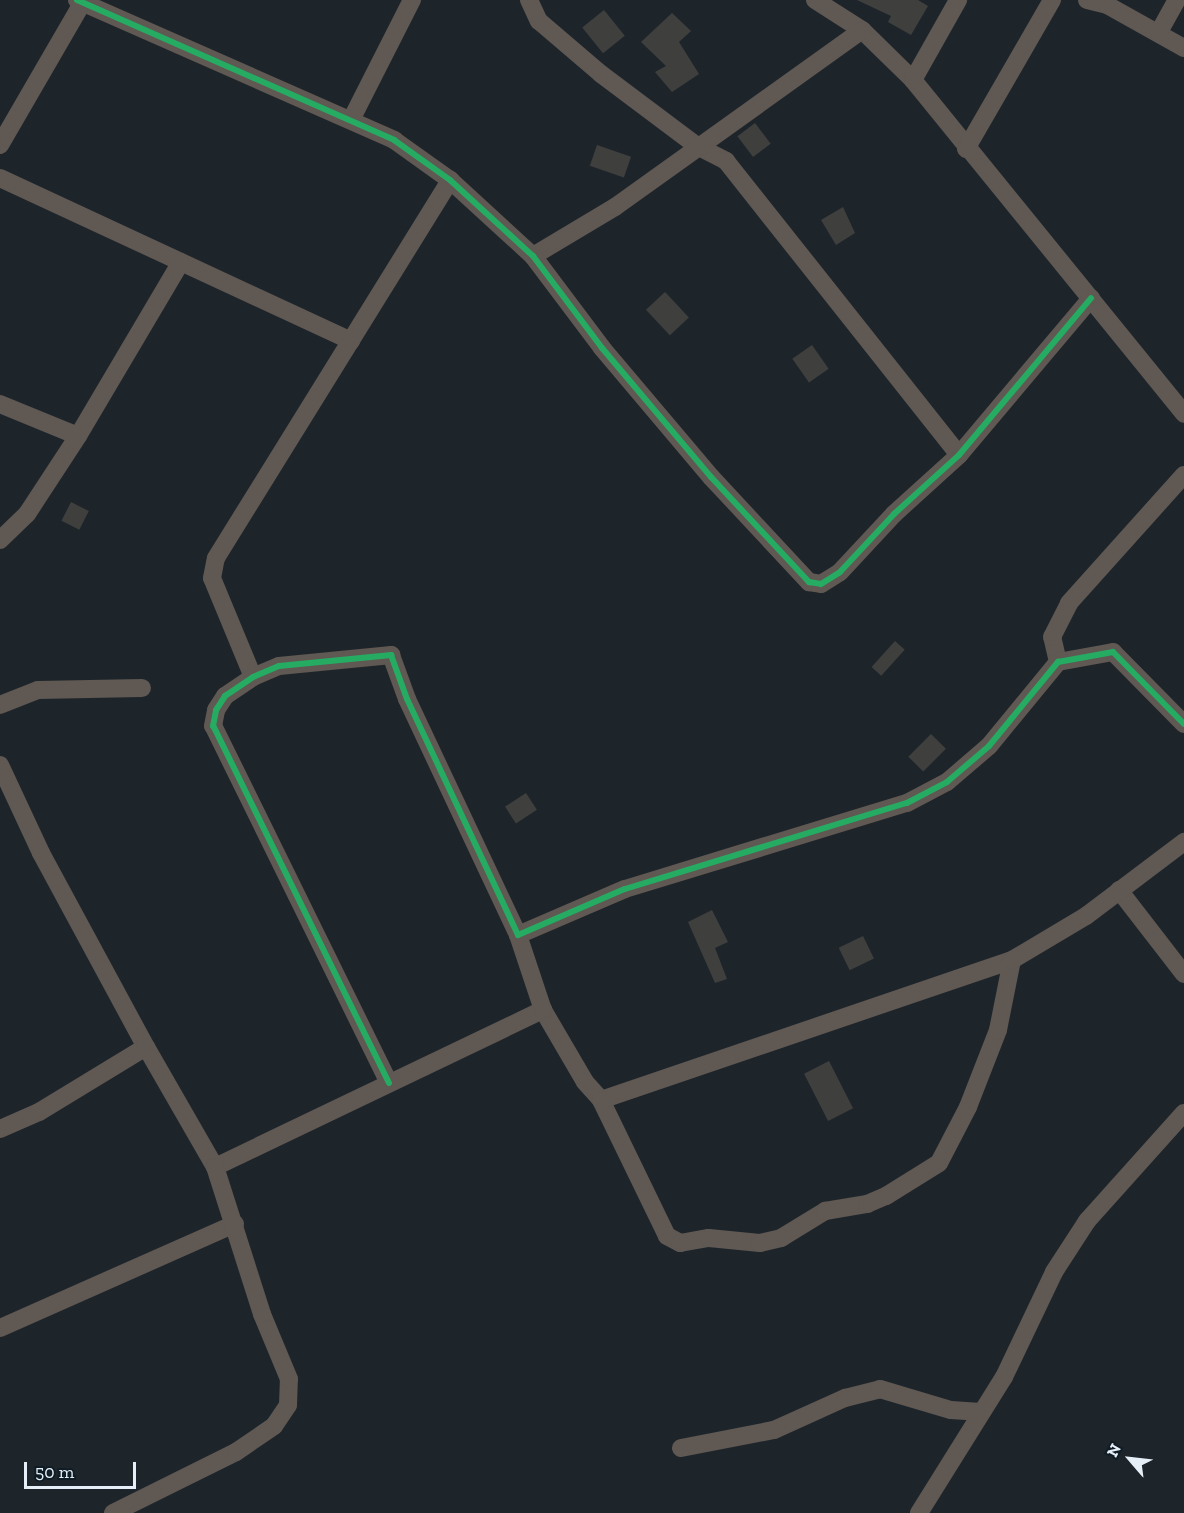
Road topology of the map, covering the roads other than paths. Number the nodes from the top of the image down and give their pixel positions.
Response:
1 (412, 0) edge
2 (529, 0) edge
3 (815, 0) edge
4 (958, 0) edge
5 (1052, 0) edge
6 (1087, 0) edge
7 (1177, 0) edge
8 (80, 1) edge
9 (862, 30) junction
10 (1159, 32) junction
11 (1184, 48) edge
12 (913, 80) junction
13 (351, 120) junction
14 (0, 145) edge
15 (697, 146) junction
16 (966, 150) junction
17 (0, 178) edge
18 (450, 180) junction
19 (533, 256) junction
20 (181, 262) junction
21 (1091, 298) junction
22 (351, 340) junction
23 (0, 404) edge
24 (1184, 414) edge
25 (78, 436) junction
26 (959, 455) junction
27 (1184, 475) edge
28 (0, 540) edge
29 (1058, 662) junction
30 (253, 677) junction
31 (142, 688) dead end
32 (0, 705) edge
33 (1184, 724) edge
34 (0, 765) edge
35 (1184, 842) edge
36 (1119, 890) junction
37 (518, 935) junction
38 (1012, 960) junction
39 (1184, 974) edge
40 (543, 1010) junction
41 (146, 1047) junction
42 (389, 1083) junction
43 (601, 1100) junction
44 (1184, 1113) edge
45 (0, 1129) edge
46 (215, 1167) junction
47 (235, 1224) junction
48 (0, 1328) edge
49 (981, 1412) junction
50 (681, 1448) dead end
51 (113, 1513) edge
52 (919, 1513) edge

1 - 13 street
2 - 15 street
3 - 9 street
4 - 12 street
5 - 16 street
6 - 10 street
7 - 10 street
8 - 13 street
8 - 14 street
9 - 12 street
9 - 15 street
10 - 11 street
12 - 16 street
13 - 18 street
15 - 19 street
15 - 26 street
16 - 21 street
17 - 20 street
18 - 19 street
18 - 22 street
19 - 26 street
20 - 22 street
20 - 25 street
21 - 24 street
21 - 26 street
22 - 30 street
23 - 25 street
25 - 28 street
27 - 29 street
29 - 33 street
29 - 37 street
30 - 37 street
30 - 42 street
31 - 32 street
34 - 41 street
35 - 36 street
36 - 38 street
36 - 39 street
37 - 40 street
38 - 43 street
38 - 43 street
40 - 42 street
40 - 43 street
41 - 45 street
41 - 46 street
42 - 46 street
44 - 49 street
46 - 47 street
47 - 48 street
47 - 51 street
49 - 50 street
49 - 52 street

